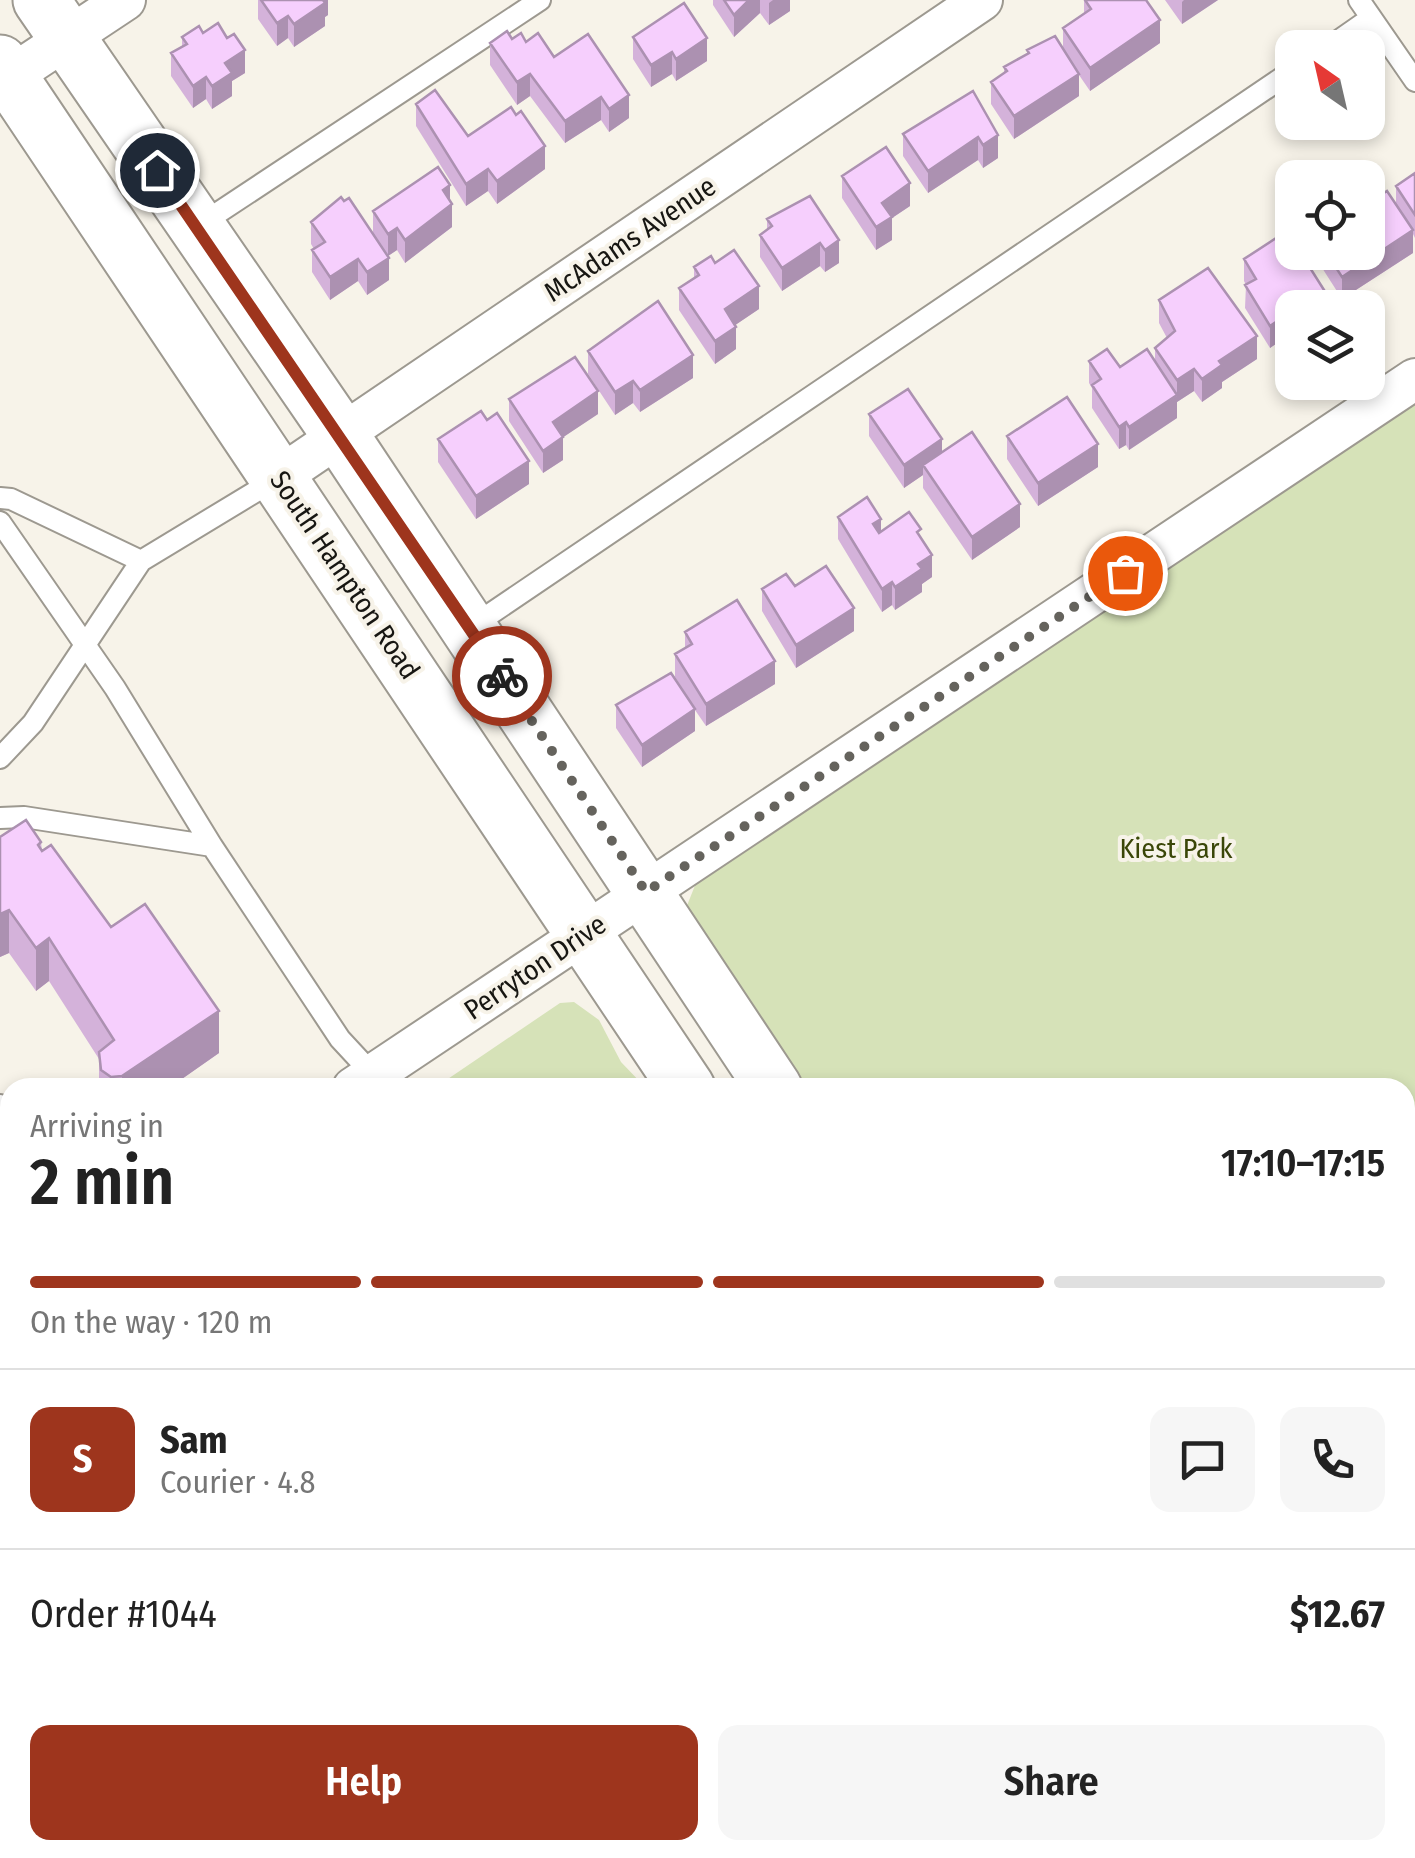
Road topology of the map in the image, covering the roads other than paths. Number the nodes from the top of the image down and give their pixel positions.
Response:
1 (125, 0) edge
2 (540, 0) edge
3 (982, 0) edge
4 (1359, 0) edge
5 (1372, 18) junction
6 (54, 19) edge
7 (1354, 30) edge
8 (5, 70) edge
9 (1415, 81) edge
10 (1275, 83) edge
11 (157, 170) junction
12 (98, 210) junction
13 (196, 227) junction
14 (1415, 379) edge
15 (341, 436) junction
16 (279, 477) junction
17 (0, 498) edge
18 (0, 522) edge
19 (142, 561) junction
20 (469, 628) junction
21 (86, 646) junction
22 (0, 758) edge
23 (0, 818) edge
24 (212, 846) junction
25 (646, 892) junction
26 (586, 933) junction
27 (367, 1078) edge
28 (377, 1078) edge
29 (681, 1078) edge
30 (767, 1078) edge

1 - 6 street
2 - 13 lane
3 - 15 street, McAdams Avenue
4 - 5 lane
5 - 7 lane
5 - 9 lane
6 - 8 street
6 - 11 main road
8 - 12 main road, South Hampton Road
10 - 20 lane
11 - 12 main road
11 - 13 main road
12 - 16 main road, South Hampton Road
13 - 15 main road
14 - 25 street, Perryton Drive
15 - 16 street, McAdams Avenue
15 - 20 main road
16 - 19 lane
16 - 26 main road, South Hampton Road
17 - 19 lane
18 - 21 lane
19 - 21 lane
20 - 25 main road
21 - 22 lane
21 - 24 lane
23 - 24 lane
24 - 27 lane
25 - 26 street, Perryton Drive
25 - 30 main road
26 - 28 street, Perryton Drive
26 - 29 main road, South Hampton Road

